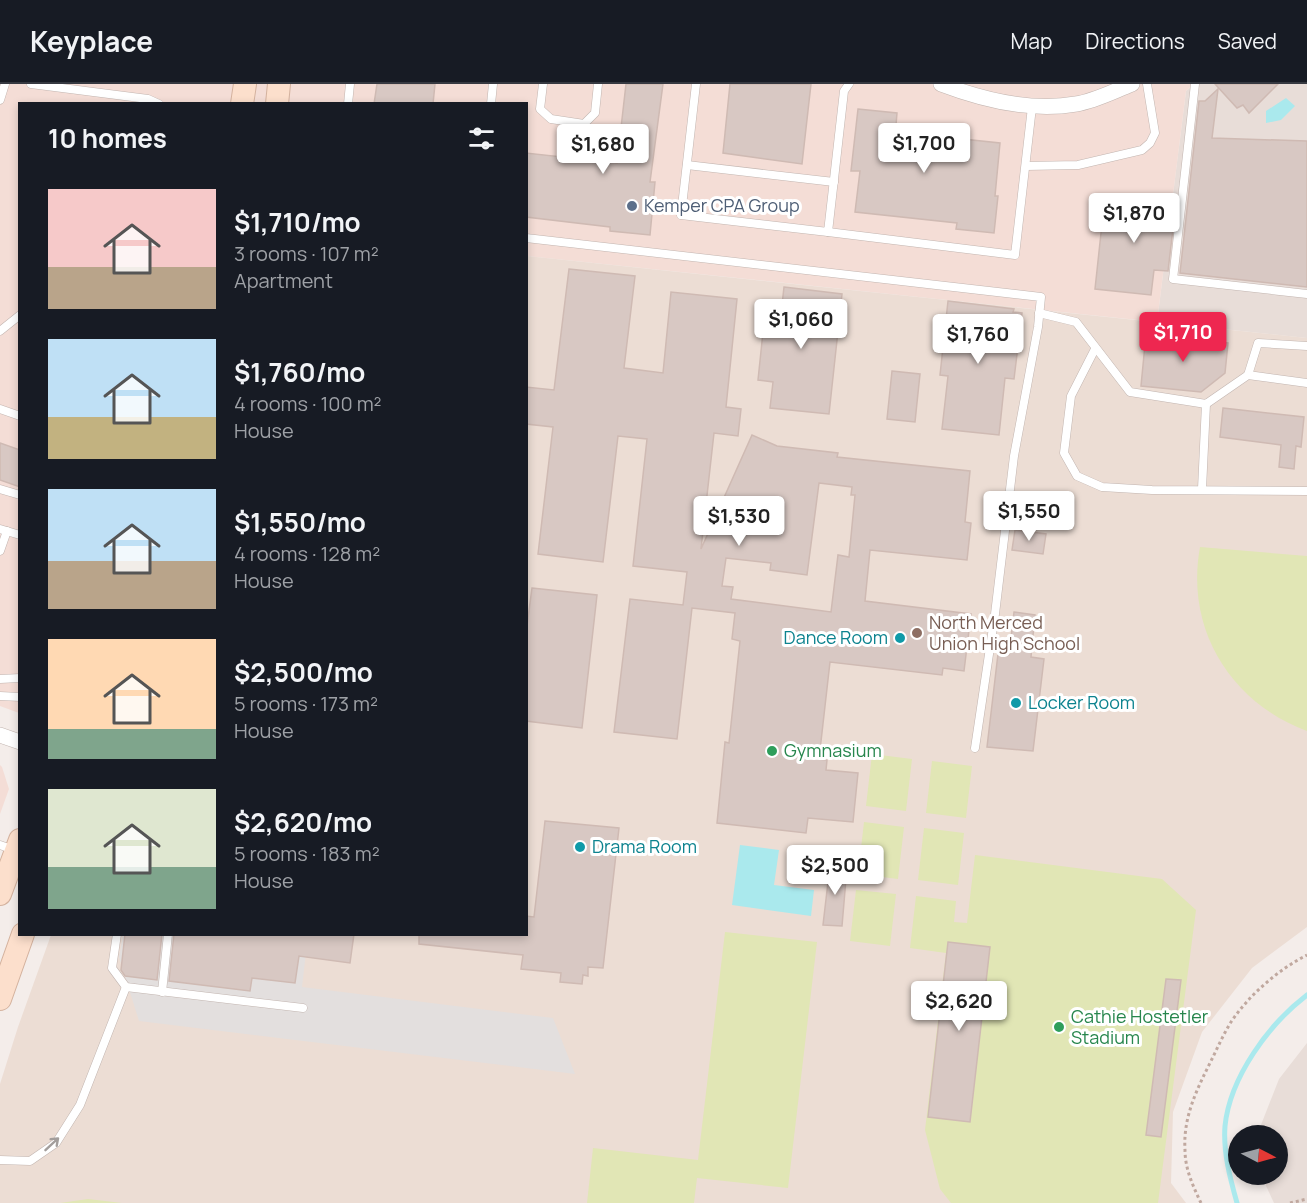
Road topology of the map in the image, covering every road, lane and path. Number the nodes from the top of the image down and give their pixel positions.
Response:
1 (4, 84) edge
2 (31, 84) edge
3 (245, 84) edge
4 (279, 84) edge
5 (350, 84) edge
6 (493, 84) edge
7 (543, 84) edge
8 (598, 84) edge
9 (696, 84) edge
10 (849, 84) edge
11 (941, 84) edge
12 (1132, 84) edge
13 (1147, 84) edge
14 (1195, 84) edge
15 (0, 100) edge
16 (155, 102) edge
17 (242, 102) edge
18 (277, 102) edge
19 (348, 102) edge
20 (491, 102) edge
21 (1032, 107) junction
22 (687, 165) junction
23 (1026, 166) junction
24 (834, 182) junction
25 (828, 232) junction
26 (528, 238) edge
27 (1307, 294) edge
28 (1040, 313) junction
29 (18, 317) edge
30 (0, 331) edge
31 (1307, 346) edge
32 (1095, 349) junction
33 (1248, 375) junction
34 (1307, 383) edge
35 (1206, 404) junction
36 (0, 409) edge
37 (18, 415) edge
38 (0, 489) edge
39 (1202, 489) junction
40 (1307, 491) edge
41 (18, 494) edge
42 (4, 530) edge
43 (0, 551) edge
44 (18, 678) edge
45 (0, 679) edge
46 (0, 696) edge
47 (18, 697) edge
48 (0, 735) edge
49 (18, 741) edge
50 (975, 748) dead end
51 (12, 845) edge
52 (0, 894) edge
53 (22, 936) edge
54 (117, 936) edge
55 (168, 936) edge
56 (1307, 955) edge
57 (126, 987) junction
58 (162, 992) junction
59 (0, 999) edge
60 (303, 1008) dead end
61 (0, 1160) edge
62 (1307, 1199) edge
63 (1201, 1203) edge
64 (1290, 1203) edge

1 - 15 lane
2 - 16 lane
3 - 17 main road
4 - 18 main road
5 - 19 lane
6 - 20 lane
7 - 8 lane
9 - 22 lane
10 - 24 lane
11 - 21 street
12 - 21 street
13 - 23 lane
14 - 27 lane
21 - 23 lane
22 - 24 lane
22 - 25 lane
23 - 25 lane
24 - 25 lane
26 - 28 lane
28 - 32 lane
28 - 50 lane
29 - 30 lane
31 - 33 lane
32 - 35 lane
32 - 39 lane
33 - 34 lane
33 - 35 lane
35 - 39 lane
36 - 37 lane
38 - 41 lane
39 - 40 lane
42 - 43 lane
44 - 45 lane
46 - 47 lane
48 - 49 street
51 - 52 main road
53 - 59 main road
54 - 57 lane
55 - 58 lane
56 - 63 path
57 - 58 lane
61 -> 57 lane
58 - 60 lane
62 - 64 path

